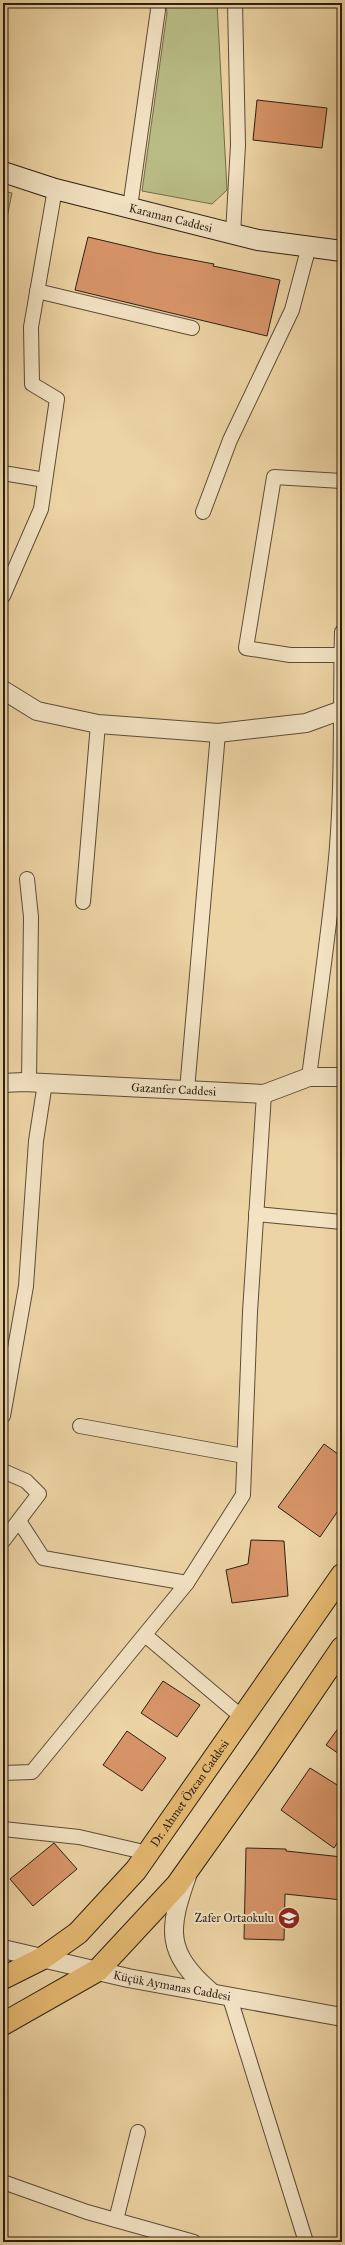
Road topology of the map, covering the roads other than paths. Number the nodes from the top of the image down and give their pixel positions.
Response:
1 (157, 3) edge
2 (235, 3) edge
3 (3, 172) edge
4 (55, 189) junction
5 (130, 207) junction
6 (233, 234) junction
7 (309, 246) junction
8 (342, 251) edge
9 (37, 291) junction
10 (192, 328) dead end
11 (3, 473) edge
12 (45, 480) junction
13 (342, 481) edge
14 (203, 512) dead end
15 (3, 596) edge
16 (342, 632) edge
17 (341, 655) edge
18 (3, 690) edge
19 (341, 711) edge
20 (98, 724) junction
21 (218, 733) junction
22 (342, 764) edge
23 (339, 869) edge
24 (27, 879) dead end
25 (83, 902) dead end
26 (342, 1077) edge
27 (309, 1078) junction
28 (37, 1082) junction
29 (3, 1083) edge
30 (187, 1090) junction
31 (264, 1094) junction
32 (256, 1214) junction
33 (342, 1222) edge
34 (3, 1416) edge
35 (80, 1426) dead end
36 (244, 1456) junction
37 (3, 1471) edge
38 (19, 1521) junction
39 (3, 1541) edge
40 (342, 1575) edge
41 (187, 1583) junction
42 (145, 1635) junction
43 (342, 1648) edge
44 (243, 1718) junction
45 (3, 1773) edge
46 (3, 1830) edge
47 (148, 1853) junction
48 (191, 1866) junction
49 (3, 1949) edge
50 (43, 1958) junction
51 (98, 1970) junction
52 (3, 1978) edge
53 (211, 1992) junction
54 (229, 1995) junction
55 (342, 2017) edge
56 (3, 2024) edge
57 (138, 2132) dead end
58 (3, 2182) edge
59 (116, 2220) junction
60 (194, 2242) edge
61 (306, 2242) edge

1 - 5 street
2 - 6 street
3 - 4 main road, Karaman Caddesi
4 - 5 main road, Karaman Caddesi
4 - 9 street
5 - 6 main road, Karaman Caddesi
6 - 7 main road, Karaman Caddesi
7 - 8 main road, Karaman Caddesi
7 - 14 street
9 - 10 street
9 - 12 street
11 - 12 street
12 - 15 street
13 - 17 street
16 - 17 street
17 - 19 street
18 - 20 street
19 - 21 street
19 - 22 street
20 - 21 street
20 - 25 street
21 - 30 street
22 - 23 street
23 - 27 street
24 - 28 street
26 - 27 street, Gazanfer Caddesi
27 - 31 street, Gazanfer Caddesi
28 - 29 street, Gazanfer Caddesi
28 - 30 street, Gazanfer Caddesi
28 - 34 street
30 - 31 street, Gazanfer Caddesi
31 - 32 street
32 - 33 street
32 - 36 street
35 - 36 street
36 - 41 street
37 - 38 street
38 - 39 street
38 - 41 street
40 - 44 main road, Dr. Ahmet Özcan Caddesi
41 - 42 street
42 - 44 street
42 - 45 street
43 - 48 main road
44 - 47 main road, Dr. Ahmet Özcan Caddesi
46 - 47 street
47 - 50 main road, Dr. Ahmet Özcan Caddesi
48 - 51 main road
48 - 53 street
49 - 50 street, Küçük Aymanas Caddesi
50 - 51 street, Küçük Aymanas Caddesi
50 - 52 main road, Dr. Ahmet Özcan Caddesi
51 - 53 street, Küçük Aymanas Caddesi
51 - 56 main road
53 - 54 street, Küçük Aymanas Caddesi
54 - 55 street, Küçük Aymanas Caddesi
54 - 61 street
57 - 59 street
58 - 59 street
59 - 60 street

